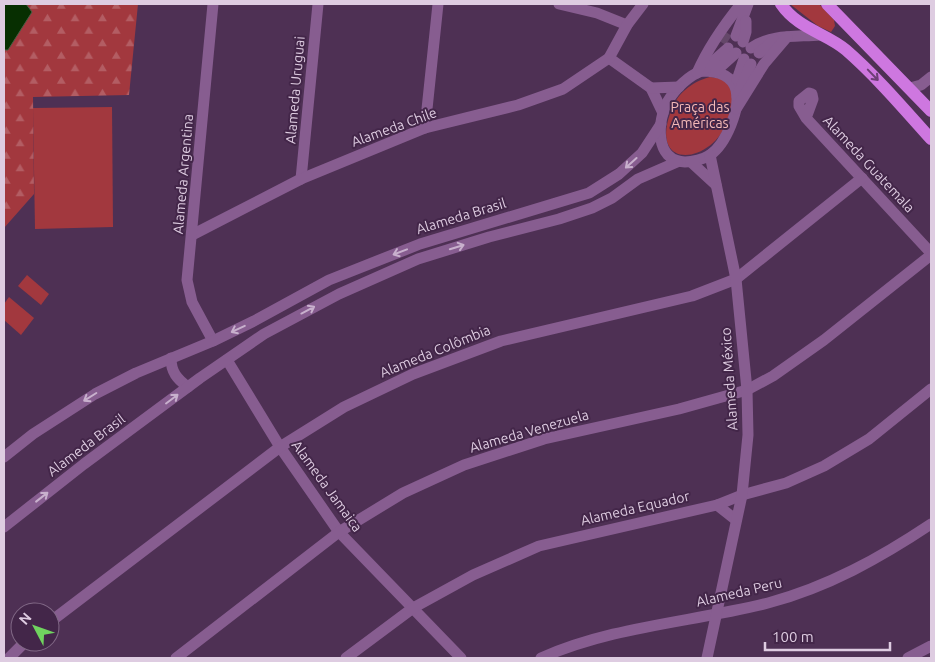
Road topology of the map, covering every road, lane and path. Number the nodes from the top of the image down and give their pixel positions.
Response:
1 (213, 4) edge
2 (318, 4) edge
3 (438, 4) edge
4 (559, 4) edge
5 (643, 4) edge
6 (781, 4) edge
7 (827, 4) edge
8 (746, 6) edge
9 (845, 22) junction
10 (627, 25) junction
11 (820, 35) junction
12 (782, 37) junction
13 (836, 44) junction
14 (736, 53) junction
15 (609, 58) junction
16 (716, 70) junction
17 (699, 72) junction
18 (931, 77) edge
19 (679, 86) junction
20 (650, 88) junction
21 (910, 88) junction
22 (736, 99) junction
23 (931, 109) edge
24 (806, 118) dead end
25 (662, 119) junction
26 (425, 128) junction
27 (931, 139) edge
28 (710, 155) junction
29 (676, 162) junction
30 (691, 162) junction
31 (862, 178) junction
32 (302, 179) junction
33 (717, 187) junction
34 (192, 235) junction
35 (931, 254) edge
36 (736, 279) junction
37 (254, 321) junction
38 (264, 334) junction
39 (213, 341) junction
40 (171, 358) junction
41 (227, 360) junction
42 (188, 387) junction
43 (931, 389) edge
44 (747, 390) junction
45 (280, 447) junction
46 (4, 457) edge
47 (739, 499) junction
48 (717, 505) junction
49 (736, 520) junction
50 (931, 524) edge
51 (4, 527) edge
52 (338, 532) junction
53 (413, 608) junction
54 (60, 614) edge
55 (716, 614) junction
56 (931, 646) edge
57 (4, 655) edge
58 (916, 657) edge
59 (9, 658) edge
60 (176, 658) edge
61 (346, 658) edge
62 (461, 658) edge
63 (541, 658) edge
64 (707, 658) edge

1 - 34 street, Alameda Argentina
2 - 32 street, Alameda Uruguai
3 - 26 street
4 - 10 street
5 - 10 street
6 - 11 main road
7 - 9 main road
8 - 12 street
8 - 17 street
9 - 13 main road
9 - 21 main road
10 - 15 street
11 - 12 street
11 - 13 main road
12 - 22 street
13 -> 27 main road
14 - 16 street
14 - 17 street
14 - 22 street
15 - 20 street
15 - 26 street, Alameda Chile
16 - 17 street
16 - 22 street
17 - 19 street
18 - 21 street
19 - 20 street
19 - 25 street
20 - 25 street
21 - 23 main road
22 - 28 street
24 - 31 street, Alameda Guatemala
25 - 29 street
25 -> 37 street, Alameda Brasil
26 - 32 street, Alameda Chile
28 - 30 street
28 - 33 street, Alameda México
29 - 30 street
38 -> 29 street, Alameda Brasil
30 - 33 street
31 - 35 street, Alameda Guatemala
31 - 36 street, Alameda Colômbia
32 - 34 street, Alameda Chile
33 - 36 street, Alameda México
34 - 39 street, Alameda Argentina
35 - 44 street, Alameda Venezuela
36 - 44 street, Alameda México
36 - 45 street, Alameda Colômbia
37 - 38 street
37 -> 39 street, Alameda Brasil
38 - 41 street, Alameda Brasil
39 - 40 street, Alameda Brasil
40 - 42 street
40 -> 46 street, Alameda Brasil
41 - 42 street, Alameda Brasil
41 - 45 street, Alameda Jamaica
51 -> 42 street, Alameda Brasil
43 - 47 street, Alameda Equador
44 - 47 street, Alameda México
44 - 52 street, Alameda Venezuela
45 - 52 street, Alameda Jamaica
45 - 54 street, Alameda Colômbia
47 - 48 street, Alameda Equador
47 - 49 street, Alameda México
48 - 49 street
48 - 53 street, Alameda Equador
49 - 55 street, Alameda México
50 - 55 street, Alameda Peru
52 - 53 street, Alameda Jamaica
52 - 60 street, Alameda Venezuela
53 - 61 street, Alameda Equador
53 - 62 street, Alameda Jamaica
55 - 63 street, Alameda Peru
55 - 64 street, Alameda México
56 - 58 street
57 - 59 street

